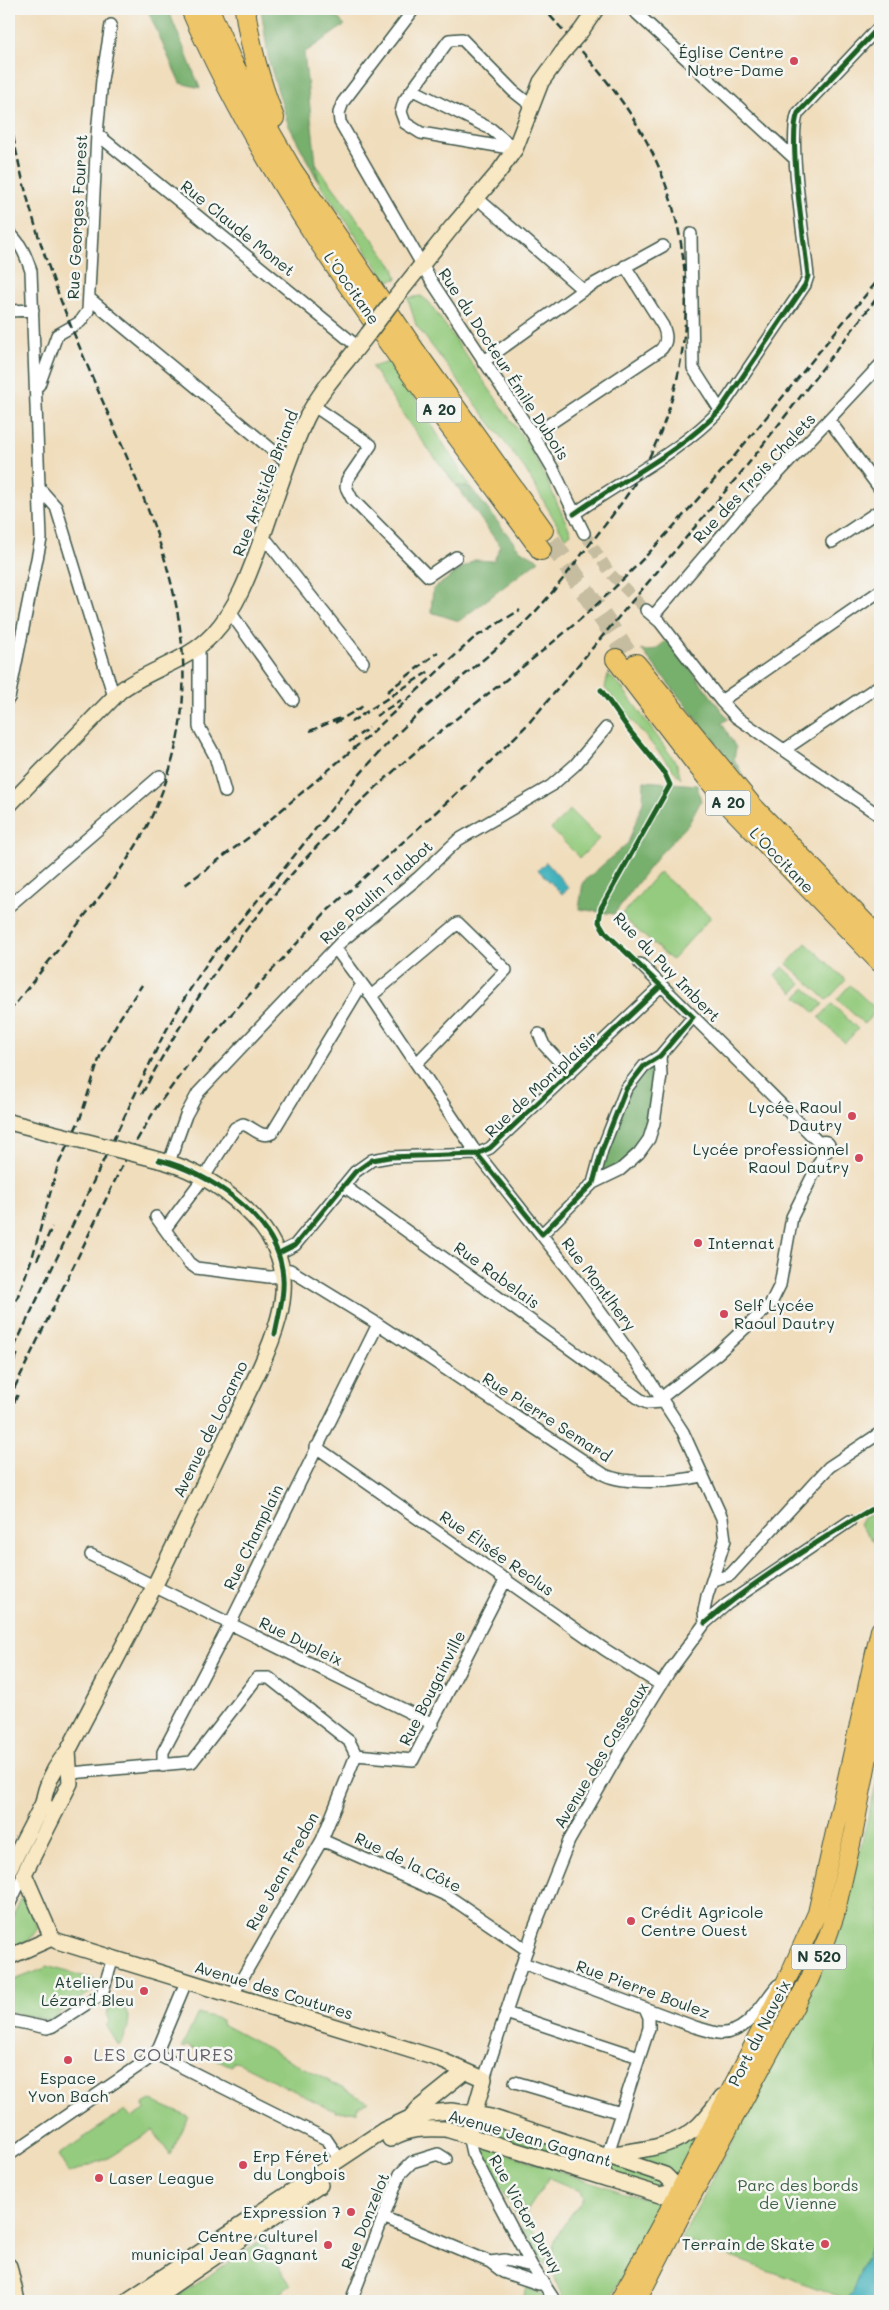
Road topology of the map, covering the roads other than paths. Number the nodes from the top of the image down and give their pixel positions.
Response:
1 (191, 9) edge
2 (209, 9) edge
3 (245, 9) edge
4 (414, 9) edge
5 (596, 9) edge
6 (632, 9) edge
7 (110, 25) dead end
8 (880, 26) edge
9 (412, 90) junction
10 (532, 106) junction
11 (98, 134) junction
12 (515, 149) junction
13 (796, 159) junction
14 (292, 170) junction
15 (477, 198) junction
16 (9, 233) edge
17 (691, 234) dead end
18 (663, 246) dead end
19 (422, 265) junction
20 (625, 266) junction
21 (583, 290) junction
22 (90, 299) junction
23 (33, 310) junction
24 (9, 311) edge
25 (358, 347) junction
26 (483, 362) junction
27 (880, 365) edge
28 (37, 390) junction
29 (314, 406) junction
30 (720, 410) junction
31 (829, 420) junction
32 (533, 435) junction
33 (288, 463) junction
34 (39, 488) junction
35 (880, 489) edge
36 (880, 510) edge
37 (574, 514) junction
38 (41, 518) junction
39 (584, 533) tunnel mouth
40 (63, 536) junction
41 (262, 538) junction
42 (832, 542) dead end
43 (456, 557) dead end
44 (880, 591) edge
45 (230, 612) junction
46 (199, 648) junction
47 (14, 653) edge
48 (364, 662) dead end
49 (880, 685) edge
50 (114, 697) junction
51 (9, 698) edge
52 (293, 700) dead end
53 (721, 701) junction
54 (606, 728) dead end
55 (784, 750) junction
56 (160, 776) dead end
57 (225, 792) dead end
58 (9, 805) edge
59 (880, 816) edge
60 (9, 906) edge
61 (880, 939) edge
62 (336, 949) junction
63 (880, 962) edge
64 (640, 964) dead end
65 (362, 984) junction
66 (661, 986) junction
67 (371, 996) junction
68 (693, 1017) junction
69 (539, 1034) dead end
70 (660, 1056) junction
71 (417, 1064) junction
72 (570, 1073) junction
73 (9, 1122) edge
74 (477, 1154) junction
75 (164, 1161) junction
76 (204, 1178) junction
77 (594, 1183) junction
78 (344, 1186) junction
79 (156, 1217) dead end
80 (165, 1230) junction
81 (542, 1234) junction
82 (279, 1254) junction
83 (283, 1273) junction
84 (378, 1324) junction
85 (648, 1378) junction
86 (631, 1392) junction
87 (662, 1400) junction
88 (880, 1433) edge
89 (316, 1447) junction
90 (701, 1476) junction
91 (850, 1522) dead end
92 (90, 1555) dead end
93 (506, 1579) junction
94 (713, 1580) junction
95 (154, 1587) junction
96 (705, 1623) junction
97 (230, 1624) junction
98 (880, 1630) edge
99 (661, 1685) junction
100 (880, 1694) edge
101 (433, 1724) junction
102 (356, 1755) junction
103 (163, 1766) junction
104 (64, 1771) junction
105 (50, 1807) junction
106 (322, 1840) junction
107 (9, 1869) edge
108 (24, 1874) junction
109 (9, 1905) edge
110 (52, 1938) junction
111 (527, 1950) junction
112 (9, 1957) edge
113 (113, 1958) junction
114 (523, 1963) junction
115 (790, 1973) junction
116 (186, 1982) junction
117 (232, 1996) junction
118 (644, 2008) junction
119 (506, 2013) junction
120 (9, 2020) edge
121 (156, 2054) junction
122 (639, 2057) junction
123 (464, 2072) junction
124 (484, 2079) junction
125 (515, 2082) dead end
126 (733, 2085) junction
127 (621, 2113) junction
128 (475, 2114) junction
129 (410, 2118) junction
130 (468, 2135) junction
131 (9, 2155) edge
132 (607, 2155) junction
133 (446, 2159) dead end
134 (340, 2160) junction
135 (607, 2179) junction
136 (686, 2193) junction
137 (383, 2217) junction
138 (516, 2234) junction
139 (505, 2260) junction
140 (490, 2262) junction
141 (532, 2266) junction
142 (9, 2271) edge
143 (544, 2283) junction
144 (17, 2301) edge
145 (127, 2301) edge
146 (150, 2301) edge
147 (351, 2301) edge
148 (555, 2301) edge
149 (619, 2301) edge
150 (637, 2301) edge

1 - 14 highway, L'Occitane / A 20
2 - 14 highway, L'Occitane / A 20
3 - 14 highway
4 - 19 street, Rue du Docteur Émile Dubois
5 - 10 street, Rue Aristide Briand, bridge
6 - 13 street
7 - 11 street, Rue Georges Fourest
8 - 13 street
9 - 10 street
9 - 12 street
9 - 12 street
10 - 12 street, Rue Aristide Briand
11 - 22 street, Rue Georges Fourest
11 - 25 street, Rue Claude Monet
12 - 15 street, Rue Aristide Briand
13 - 30 street
15 - 19 street, Rue Aristide Briand
15 - 21 street
16 - 23 street
17 - 30 street
18 - 20 street
19 - 25 street, Rue Aristide Briand, bridge
19 - 26 street, Rue du Docteur Émile Dubois
20 - 21 street
20 - 32 street
21 - 26 street
22 - 28 street, Rue Georges Fourest
22 - 33 street
23 - 24 street
23 - 28 street
25 - 29 street, Rue Aristide Briand
26 - 32 street, Rue du Docteur Émile Dubois
27 - 31 street, Rue des Trois Chalets
28 - 34 street
29 - 33 street, Rue Aristide Briand
29 - 43 street
30 - 37 street
31 - 35 street
31 - 53 street, Rue des Trois Chalets
32 - 37 street, Rue du Docteur Émile Dubois
33 - 41 street, Rue Aristide Briand
34 - 38 street
34 - 40 street
36 - 42 street
37 - 39 street, Rue du Docteur Émile Dubois
38 - 40 street
38 - 47 street
40 - 50 street
41 - 45 street, Rue Aristide Briand
41 - 48 street
44 - 53 street
45 - 46 street, Rue Aristide Briand
45 - 52 street
46 - 50 street, Rue Aristide Briand
46 - 57 street
47 - 51 street
49 - 55 street
50 - 58 street, Rue Aristide Briand
53 - 55 street
54 - 62 street, Rue Paulin Talabot
55 - 59 street
56 - 60 street
61 - 63 highway, L'Occitane / A 20
62 - 65 street, Rue Montlhery
62 - 75 street, Rue Paulin Talabot
64 - 66 street, Rue du Puy Imbert
65 - 67 street, Rue Montlhery
65 - 76 street
66 - 68 street, Rue du Puy Imbert
66 - 72 street, Rue de Montplaisir
67 - 71 street, Rue Montlhery
67 - 71 street
68 - 70 street
68 - 87 street, Rue du Puy Imbert
69 - 72 street, Rue de Montplaisir
70 - 77 street
70 - 77 street
71 - 74 street, Rue Montlhery
72 - 74 street, Rue de Montplaisir
73 - 75 street, Avenue de Locarno, bridge
74 - 78 street, Rue de Montplaisir
74 - 81 street, Rue Montlhery
75 - 76 street, Avenue de Locarno
76 - 80 street
76 - 82 street, Avenue de Locarno
77 - 81 street
78 - 82 street, Rue de Montplaisir
78 - 86 street, Rue Rabelais
79 - 80 street
80 - 83 street
81 - 85 street, Rue Montlhery
82 - 83 street, Avenue de Locarno
83 - 84 street, Rue Pierre Semard
83 - 95 street, Avenue de Locarno
84 - 89 street, Rue Champlain
84 - 90 street, Rue Pierre Semard
85 - 86 street
85 - 87 street, Rue Montlhery
86 - 87 street, Rue Rabelais
87 - 90 street, Rue Montlhery
88 - 94 street
89 - 93 street, Rue Élisée Reclus
89 - 97 street, Rue Champlain
90 - 94 street
91 - 96 street, Avenue des Casseaux
92 - 95 street, Rue Dupleix
93 - 99 street, Rue Élisée Reclus
93 - 101 street, Rue Bougainville
94 - 96 street
95 - 97 street, Rue Dupleix
95 - 104 street, Avenue de Locarno
96 - 99 street, Avenue des Casseaux
97 - 101 street, Rue Dupleix
97 - 103 street, Rue Champlain
98 - 115 main road, Port du Naveix / N 520
99 - 111 street, Avenue des Casseaux
100 - 136 main road, Port du Naveix / N 520
101 - 102 street, Rue Bougainville
102 - 103 street
102 - 106 street, Rue Jean Fredon
103 - 104 street
104 - 105 street, Avenue de Locarno
105 - 107 street
105 - 108 street
106 - 111 street, Rue de la Côte
106 - 117 street, Rue Jean Fredon
108 - 109 street
108 - 110 street
110 - 112 street
110 - 113 street, Avenue des Coutures
111 - 114 street, Avenue des Casseaux
113 - 116 street, Avenue des Coutures
113 - 120 street
114 - 118 street, Rue Pierre Boulez
114 - 119 street, Avenue des Casseaux
115 - 118 street, Rue Pierre Boulez
115 - 126 main road, Port du Naveix / N 520
116 - 117 street, Avenue des Coutures
116 - 121 street
117 - 123 street, Avenue des Coutures
118 - 122 street
119 - 122 street
119 - 124 street, Avenue des Casseaux
121 - 131 street
121 - 134 street
122 - 127 street
123 - 124 street, Avenue des Coutures
123 - 129 street
124 - 128 street
125 - 127 street
126 - 132 street, Avenue Jean Gagnant
126 - 136 main road, Port du Naveix / N 520
127 - 132 street
128 - 129 street, Avenue Jean Gagnant
128 - 130 street
128 - 132 street, Avenue Jean Gagnant
129 - 134 street, Avenue Jean Gagnant
130 - 135 street, Avenue Jean Gagnant
130 - 138 street, Rue Victor Duruy
130 - 146 street, Avenue Jean Gagnant
132 - 135 street
132 - 136 street, Avenue Jean Gagnant
133 - 137 street, Rue Donzelot
134 - 145 street, Avenue Jean Gagnant
135 - 136 street, Avenue Jean Gagnant
136 - 149 main road, Port du Naveix / N 520
136 - 150 main road, Port du Naveix / N 520
137 - 140 street
137 - 147 street, Rue Donzelot
138 - 139 street
138 - 141 street, Rue Victor Duruy
139 - 140 street
139 - 141 street
140 - 143 street
141 - 143 street, Rue Victor Duruy
142 - 144 street
143 - 148 street, Rue Victor Duruy

